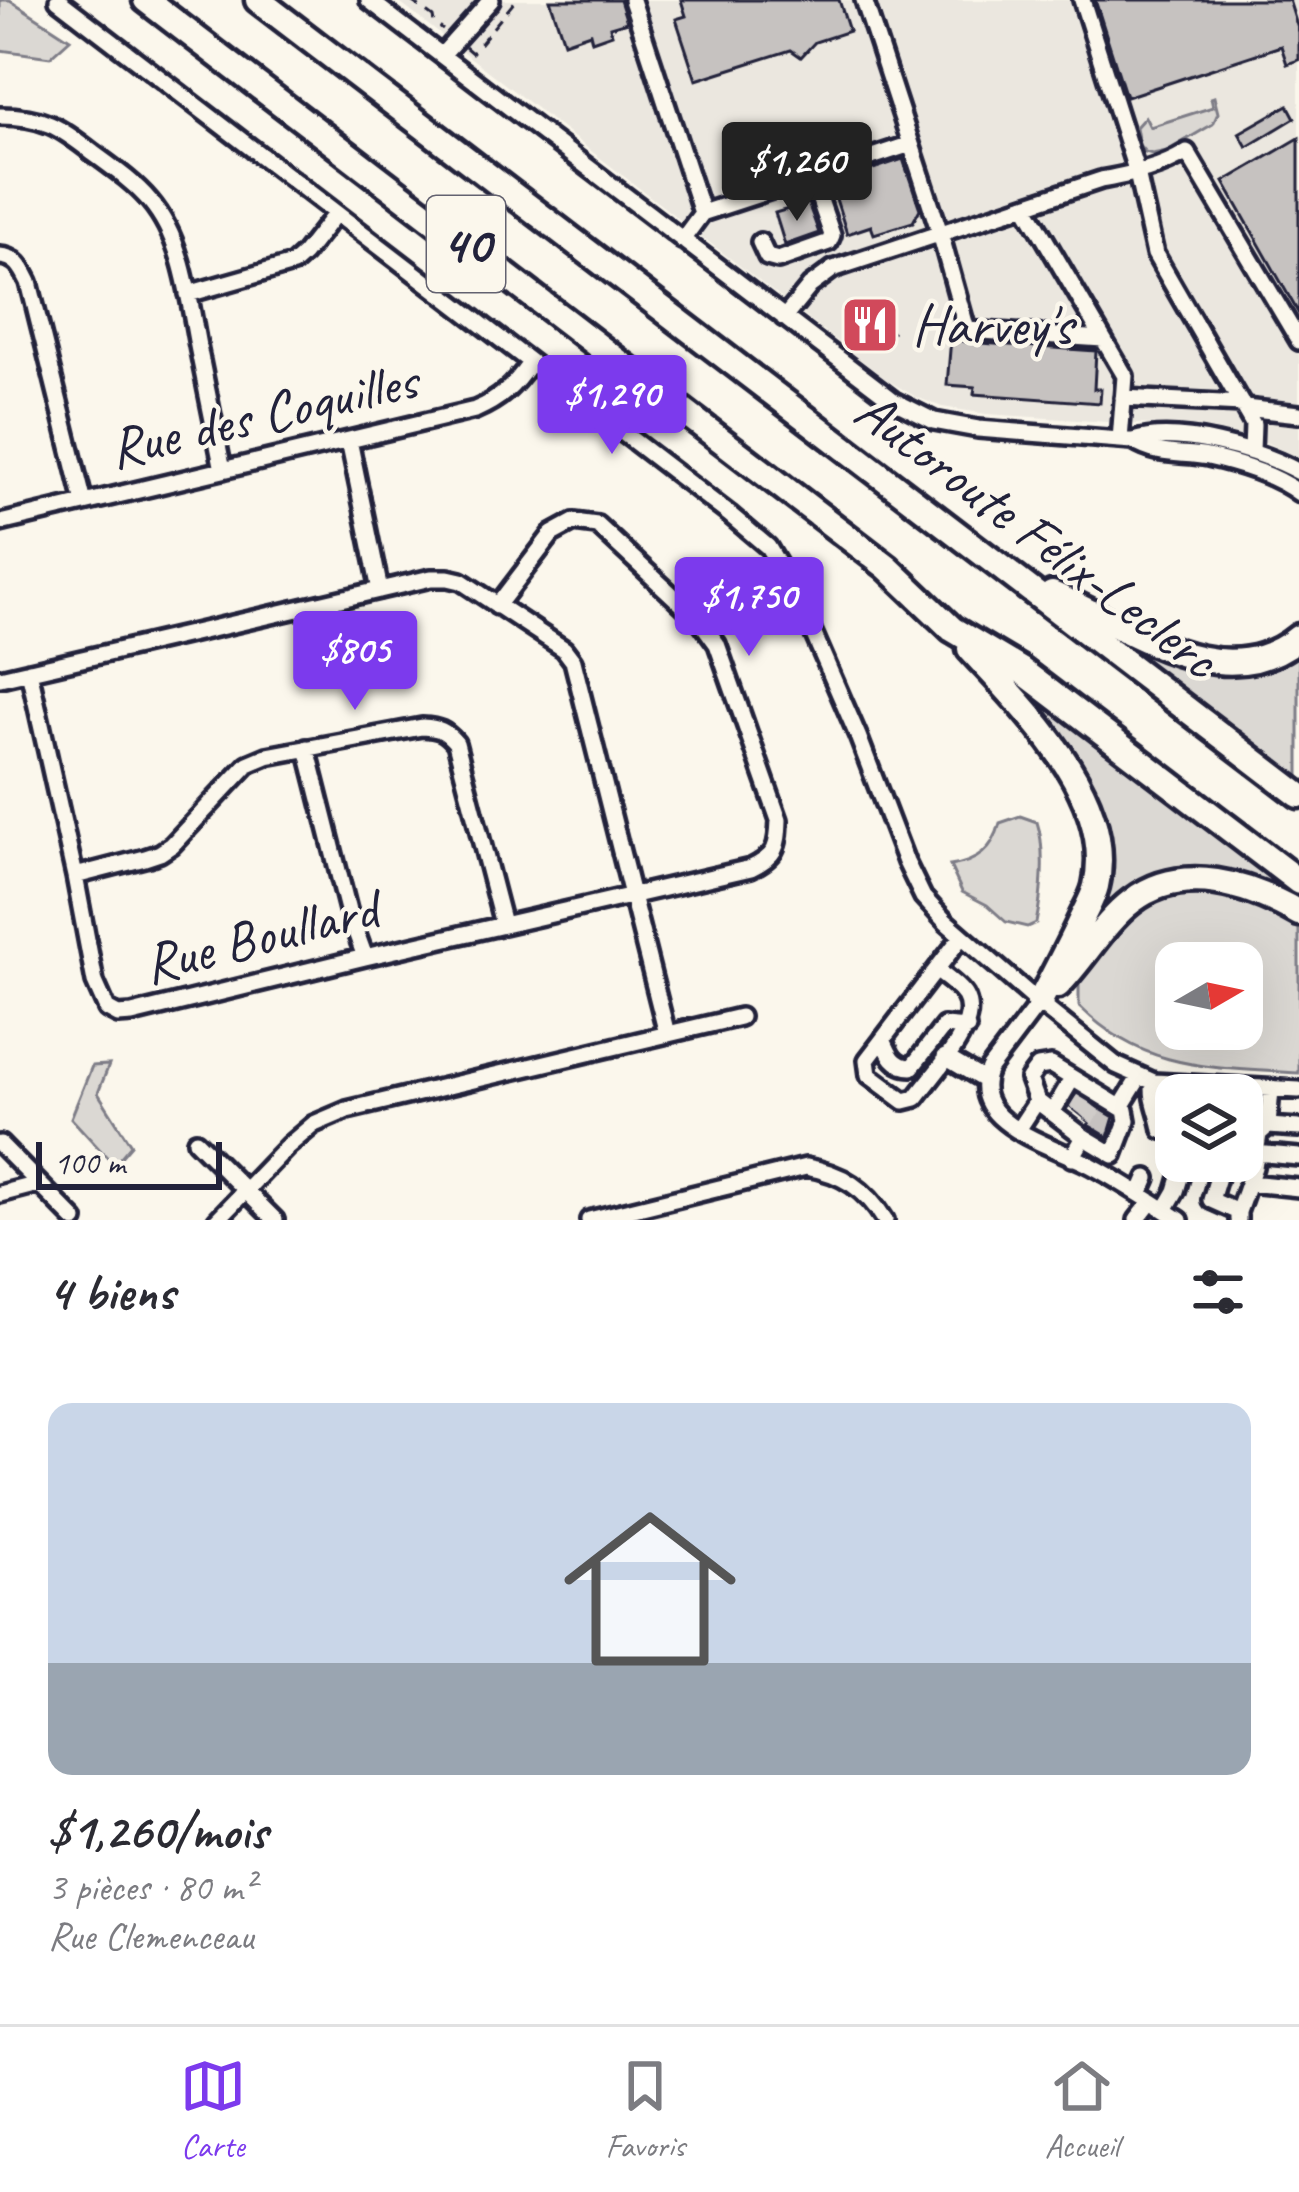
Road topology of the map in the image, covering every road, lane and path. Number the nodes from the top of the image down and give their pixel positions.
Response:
1 (58, 0) edge
2 (146, 0) edge
3 (258, 0) edge
4 (369, 0) edge
5 (410, 0) edge
6 (491, 0) edge
7 (516, 0) edge
8 (632, 0) edge
9 (864, 0) edge
10 (1082, 0) edge
11 (455, 40) junction
12 (442, 56) junction
13 (0, 116) edge
14 (911, 145) junction
15 (1137, 173) junction
16 (812, 177) junction
17 (1025, 205) junction
18 (336, 213) junction
19 (702, 213) junction
20 (940, 233) junction
21 (682, 240) junction
22 (760, 242) dead end
23 (0, 256) edge
24 (188, 294) junction
25 (784, 318) junction
26 (1103, 339) junction
27 (1299, 341) edge
28 (530, 363) junction
29 (1123, 398) junction
30 (1299, 400) edge
31 (1243, 406) junction
32 (1279, 412) junction
33 (1299, 414) edge
34 (349, 440) junction
35 (1126, 441) junction
36 (1252, 451) junction
37 (223, 470) junction
38 (1299, 472) edge
39 (1299, 494) edge
40 (85, 503) junction
41 (0, 523) edge
42 (1019, 581) junction
43 (380, 590) junction
44 (497, 606) junction
45 (952, 629) junction
46 (1299, 637) edge
47 (28, 671) junction
48 (0, 678) edge
49 (308, 748) junction
50 (1299, 795) edge
51 (75, 876) junction
52 (1299, 882) edge
53 (633, 893) junction
54 (1299, 913) edge
55 (503, 924) junction
56 (962, 936) junction
57 (365, 957) junction
58 (936, 970) junction
59 (1039, 1003) junction
60 (740, 1017) dead end
61 (967, 1028) junction
62 (667, 1034) junction
63 (883, 1039) junction
64 (945, 1057) junction
65 (1116, 1065) junction
66 (1072, 1079) junction
67 (1147, 1079) junction
68 (984, 1080) junction
69 (1155, 1080) edge
70 (1263, 1090) edge
71 (1271, 1090) junction
72 (1299, 1090) edge
73 (1095, 1095) junction
74 (1037, 1101) junction
75 (1155, 1101) edge
76 (1121, 1107) junction
77 (1263, 1111) edge
78 (1074, 1122) junction
79 (1299, 1128) edge
80 (1018, 1130) junction
81 (1263, 1130) edge
82 (196, 1141) dead end
83 (0, 1144) edge
84 (1263, 1154) edge
85 (1299, 1157) edge
86 (1072, 1158) junction
87 (1179, 1182) edge
88 (1217, 1182) edge
89 (1249, 1183) joint
90 (38, 1184) junction
91 (1299, 1188) edge
92 (246, 1190) junction
93 (0, 1194) edge
94 (1157, 1201) edge
95 (1238, 1216) edge
96 (75, 1220) edge
97 (217, 1220) edge
98 (274, 1220) edge
99 (589, 1220) edge
100 (885, 1220) edge
101 (1138, 1220) edge

1 - 18 street
2 - 45 highway, Autoroute Félix-Leclerc / 40
3 - 42 highway, Autoroute Félix-Leclerc / 40
4 - 12 street
5 - 11 path
6 - 11 street
7 - 11 path
8 - 19 street
9 - 14 street
10 - 15 street
11 - 12 street
12 - 21 street
13 - 24 street
14 - 16 street
14 - 20 street
15 - 17 street
15 - 27 street
15 - 31 street
16 - 19 street
16 - 22 street
17 - 20 street
17 - 26 street
18 - 24 street
18 - 28 street
19 - 21 street
20 - 25 street
20 - 26 street
21 - 25 street
23 - 40 street
24 - 37 street
25 - 35 street
26 - 29 street
28 - 34 street, Rue des Coquilles
28 - 56 street
29 - 31 street
29 - 35 street
30 - 32 street
31 - 32 street
31 - 36 street
32 - 33 street
34 - 37 street, Rue des Coquilles
34 - 43 street
35 - 36 street
35 - 39 street
36 - 38 street
37 - 40 street, Rue des Coquilles
40 - 41 street, Rue des Coquilles
42 - 46 highway
42 - 50 highway, Autoroute Félix-Leclerc / 40
43 - 44 street
43 - 47 street
44 - 53 street
44 - 53 street, Rue Boullard
45 - 52 highway, Autoroute Félix-Leclerc / 40
45 - 59 highway
47 - 48 street
47 - 51 street, Rue Boullard
49 - 51 street
49 - 55 street
49 - 57 street
51 - 57 street, Rue Boullard
53 - 55 street, Rue Boullard
53 - 62 street
54 - 59 highway
55 - 57 street, Rue Boullard
56 - 58 street
56 - 59 street
58 - 61 street
58 - 63 street
59 - 65 street
59 - 68 street
60 - 62 street
61 - 63 street
61 - 64 street
62 - 92 street
63 - 64 street
64 - 68 street
65 - 67 street
65 - 73 street
66 - 73 street
66 - 74 street
66 - 78 street
67 - 69 street
67 - 75 street
67 - 76 street
68 - 80 street
70 - 71 street
71 - 72 street
71 - 77 street
73 - 76 street
74 - 78 street
74 - 80 street
76 - 78 street
78 - 86 street
79 - 81 street
80 - 86 street
82 - 92 street
83 - 90 street
84 - 85 street
86 - 94 street
87 - 94 street
88 - 95 street
89 - 91 street
89 - 95 street
90 - 93 street
90 - 96 street
92 - 97 street
92 - 98 street
94 - 101 street
99 - 100 street

